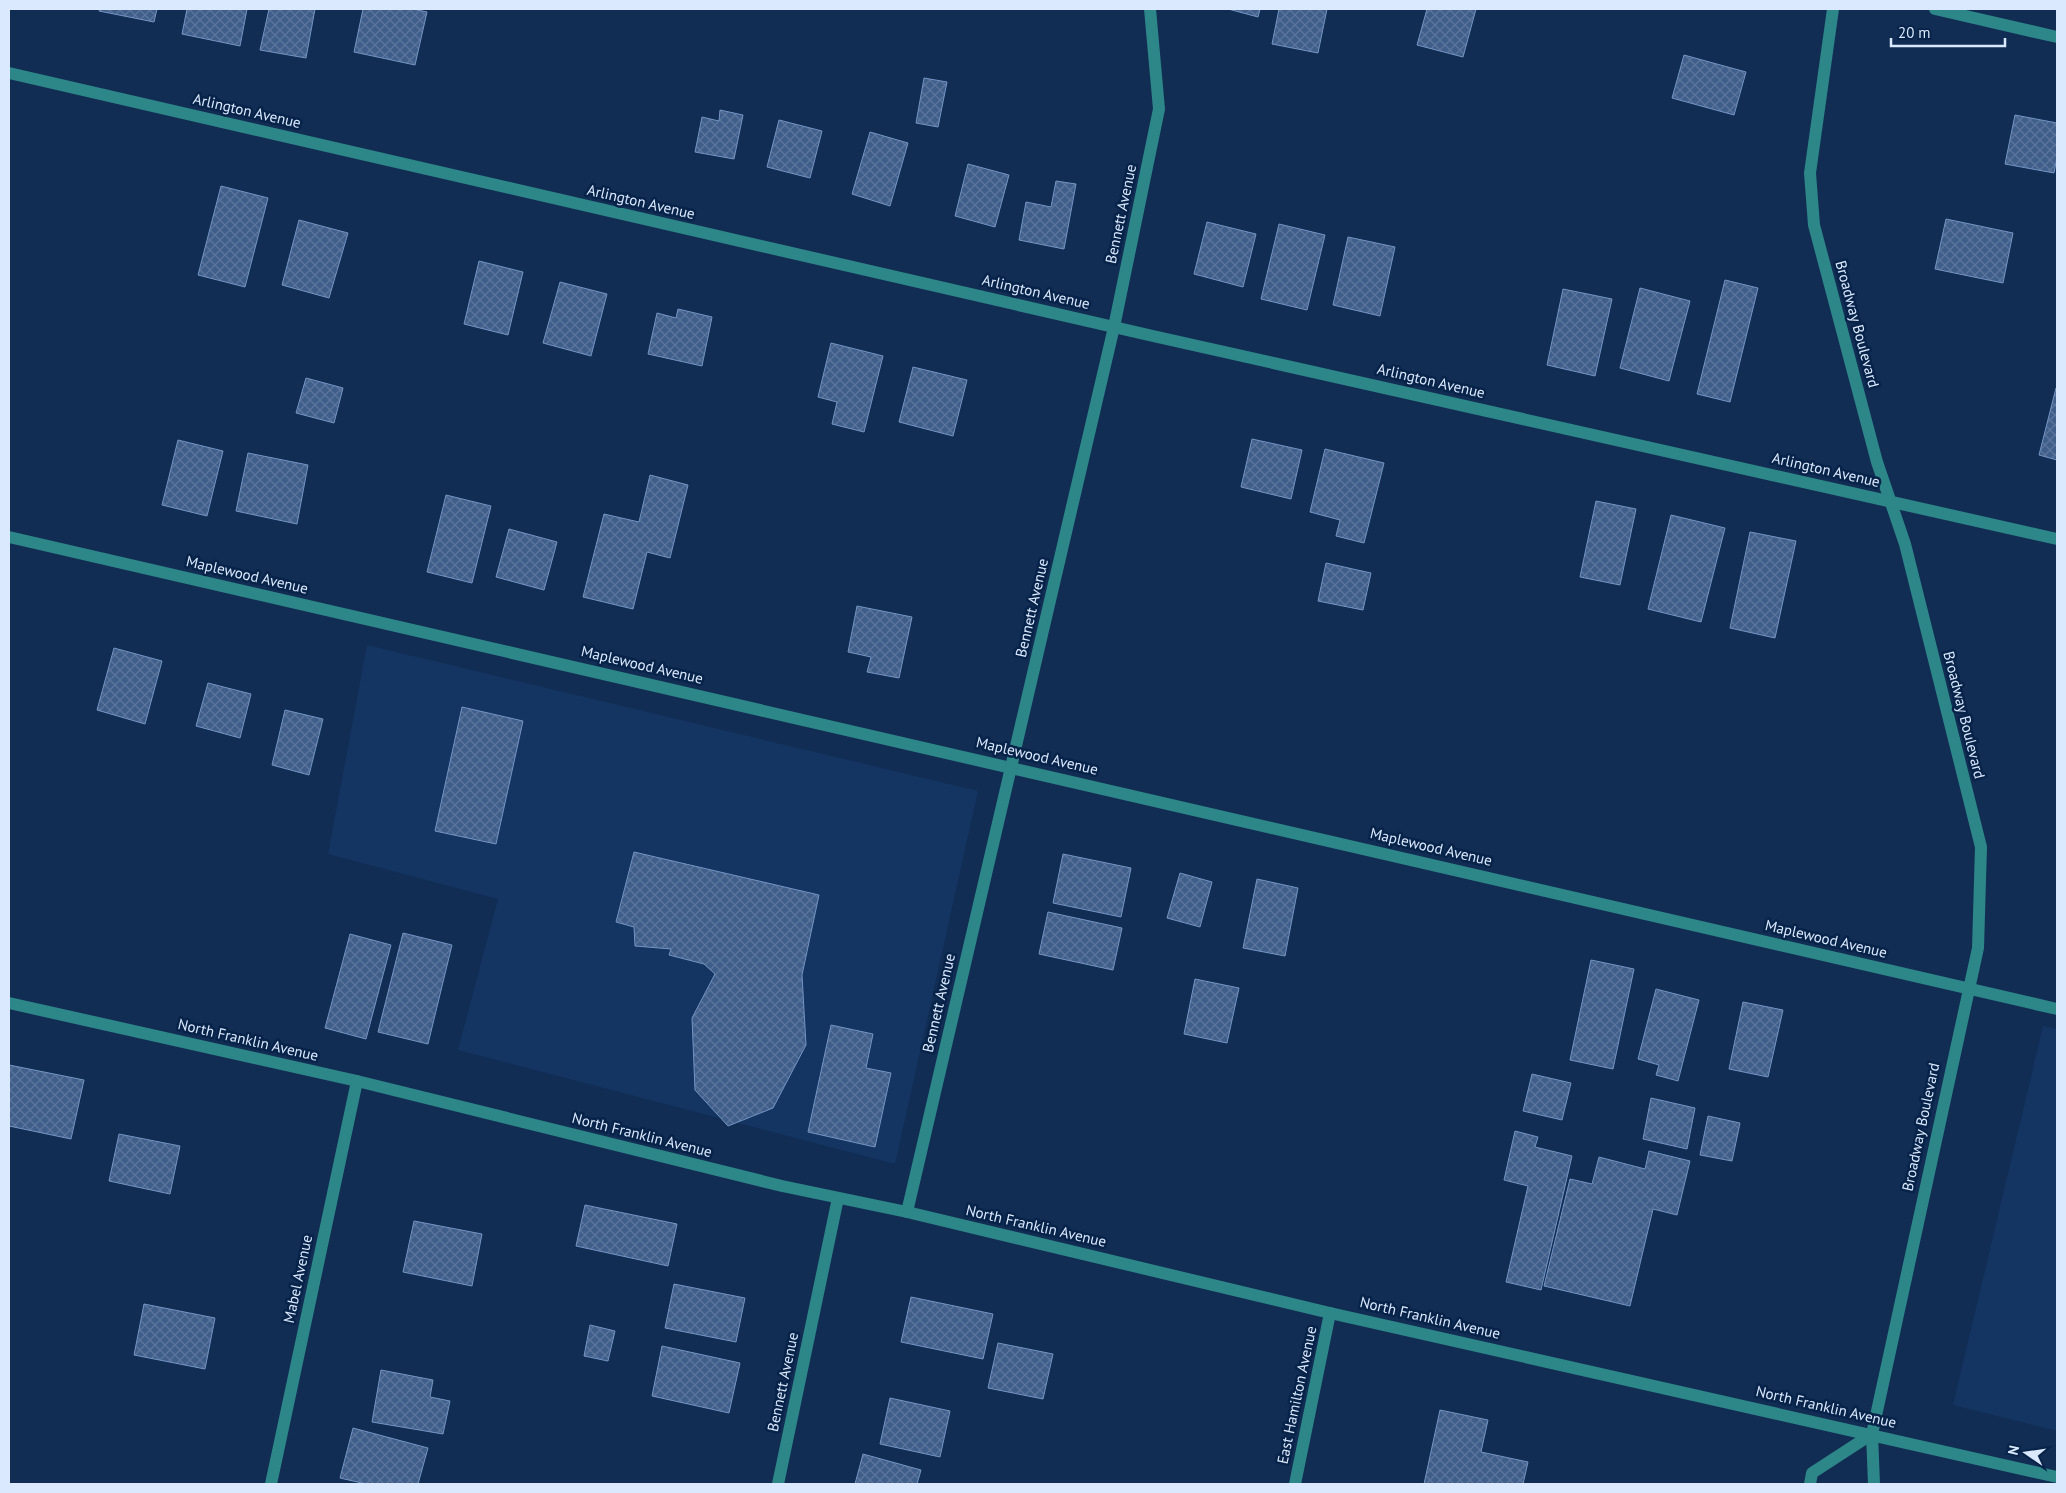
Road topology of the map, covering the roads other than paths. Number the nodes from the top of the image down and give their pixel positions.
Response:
1 (1150, 9) edge
2 (1833, 9) edge
3 (1935, 9) edge
4 (2057, 37) edge
5 (9, 73) edge
6 (1114, 327) junction
7 (1889, 500) junction
8 (9, 537) edge
9 (2057, 539) edge
10 (1011, 766) junction
11 (1968, 989) junction
12 (9, 1004) edge
13 (2057, 1009) edge
14 (357, 1081) junction
15 (838, 1198) junction
16 (907, 1212) junction
17 (1330, 1312) junction
18 (1872, 1434) junction
19 (2057, 1477) edge
20 (271, 1484) edge
21 (778, 1484) edge
22 (1295, 1484) edge
23 (1810, 1484) edge
24 (1874, 1484) edge

1 - 6 street, Bennett Avenue
2 - 7 street, Broadway Boulevard
3 - 4 street
5 - 6 street, Arlington Avenue
6 - 7 street, Arlington Avenue
6 - 10 street, Bennett Avenue
7 - 9 street, Arlington Avenue
7 - 11 street, Broadway Boulevard
8 - 10 street, Maplewood Avenue
10 - 11 street, Maplewood Avenue
10 - 16 street, Bennett Avenue
11 - 13 street, Maplewood Avenue
11 - 18 street, Broadway Boulevard
12 - 14 street, North Franklin Avenue
14 - 15 street, North Franklin Avenue
14 - 20 street, Mabel Avenue
15 - 16 street, North Franklin Avenue
15 - 21 street, Bennett Avenue
16 - 17 street, North Franklin Avenue
17 - 18 street, North Franklin Avenue
17 - 22 street, East Hamilton Avenue
18 - 19 street, North Franklin Avenue
18 - 23 street
18 - 24 street, Broadway Boulevard

